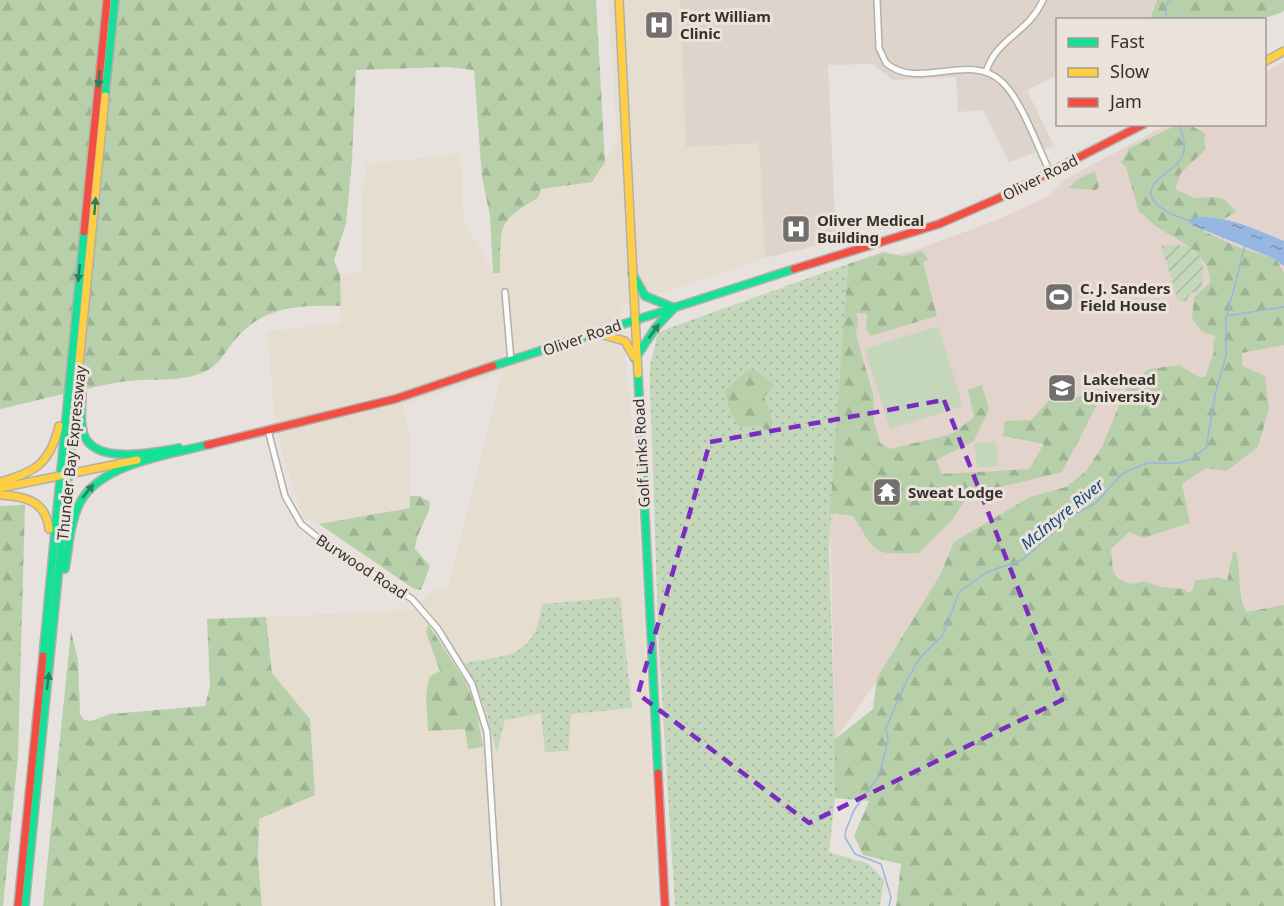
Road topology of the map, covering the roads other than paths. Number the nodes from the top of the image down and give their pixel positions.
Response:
1 (107, 0) edge
2 (115, 0) edge
3 (619, 0) edge
4 (877, 0) edge
5 (1043, 0) edge
6 (1284, 51) edge
7 (1266, 61) edge
8 (986, 72) junction
9 (1140, 126) edge
10 (1050, 172) junction
11 (631, 271) junction
12 (505, 292) dead end
13 (674, 307) junction
14 (633, 319) junction
15 (595, 333) junction
16 (82, 348) junction
17 (71, 353) junction
18 (635, 359) junction
19 (511, 361) junction
20 (268, 430) junction
21 (211, 444) junction
22 (69, 474) junction
23 (59, 476) junction
24 (0, 482) edge
25 (0, 488) edge
26 (0, 495) edge
27 (56, 607) junction
28 (46, 612) junction
29 (18, 906) edge
30 (25, 906) edge
31 (498, 906) edge
32 (665, 906) edge

1 -> 17 main road, Thunder Bay Expressway
16 -> 2 main road, Thunder Bay Expressway
3 - 11 main road, Golf Links Road
4 - 8 street
5 - 8 street
6 - 7 main road
8 - 10 street
9 - 10 main road, Oliver Road
10 - 13 main road, Oliver Road
11 - 13 main road
11 - 14 main road, Golf Links Road
12 - 19 street
13 - 14 main road, Oliver Road
18 -> 13 main road
14 - 15 main road, Oliver Road
14 - 18 main road, Golf Links Road
15 - 18 main road
15 - 19 main road, Oliver Road
16 - 21 main road
16 - 22 main road, Thunder Bay Expressway
17 - 23 main road, Thunder Bay Expressway
17 - 24 main road
18 - 32 main road, Golf Links Road
19 - 20 main road, Oliver Road
20 - 21 main road, Oliver Road
20 - 31 street, Burwood Road
21 - 22 main road, Oliver Road
27 -> 21 main road
22 - 23 main road, Oliver Road
22 - 27 main road, Thunder Bay Expressway
23 - 25 main road, Oliver Road
23 - 28 main road, Thunder Bay Expressway
26 - 28 main road
30 -> 27 main road, Thunder Bay Expressway
28 - 29 main road, Thunder Bay Expressway

